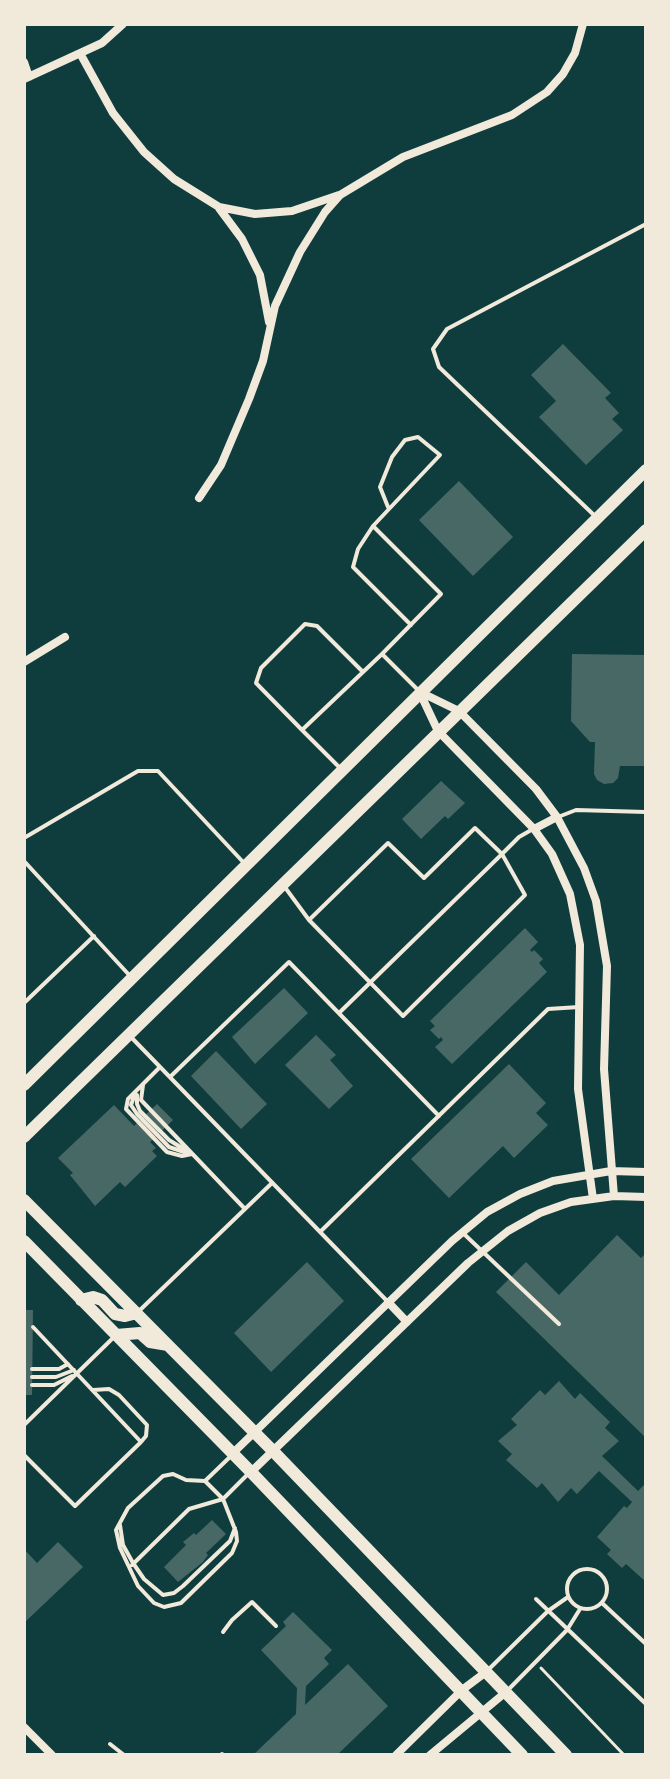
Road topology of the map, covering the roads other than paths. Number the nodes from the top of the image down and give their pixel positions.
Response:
1 (123, 24) edge
2 (583, 24) edge
3 (81, 55) junction
4 (24, 62) edge
5 (26, 78) edge
6 (340, 195) junction
7 (219, 207) junction
8 (646, 224) edge
9 (270, 328) junction
10 (646, 470) edge
11 (199, 498) dead end
12 (388, 507) junction
13 (597, 517) junction
14 (373, 526) junction
15 (646, 530) edge
16 (411, 625) junction
17 (65, 637) dead end
18 (382, 654) junction
19 (24, 662) edge
20 (363, 672) junction
21 (420, 692) junction
22 (459, 711) junction
23 (302, 730) junction
24 (438, 731) junction
25 (341, 769) junction
26 (646, 812) edge
27 (557, 817) junction
28 (534, 829) junction
29 (24, 838) edge
30 (502, 854) junction
31 (24, 861) edge
32 (245, 864) junction
33 (282, 884) junction
34 (309, 920) junction
35 (94, 936) junction
36 (131, 978) junction
37 (370, 983) junction
38 (24, 1003) edge
39 (581, 1007) junction
40 (339, 1013) junction
41 (128, 1034) junction
42 (160, 1067) junction
43 (170, 1077) junction
44 (24, 1085) edge
45 (139, 1088) junction
46 (439, 1116) junction
47 (24, 1137) edge
48 (192, 1154) junction
49 (611, 1171) junction
50 (646, 1172) edge
51 (588, 1175) junction
52 (272, 1183) junction
53 (614, 1196) junction
54 (646, 1197) edge
55 (593, 1199) junction
56 (24, 1200) edge
57 (245, 1209) junction
58 (320, 1232) junction
59 (462, 1232) junction
60 (24, 1241) edge
61 (480, 1253) junction
62 (81, 1300) junction
63 (388, 1302) junction
64 (137, 1313) junction
65 (407, 1322) junction
66 (559, 1324) dead end
67 (33, 1327) dead end
68 (116, 1335) junction
69 (168, 1345) junction
70 (68, 1364) junction
71 (32, 1369) dead end
72 (76, 1372) junction
73 (32, 1377) dead end
74 (32, 1385) dead end
75 (93, 1390) junction
76 (24, 1425) edge
77 (255, 1433) junction
78 (141, 1442) junction
79 (273, 1451) junction
80 (233, 1453) junction
81 (24, 1455) edge
82 (251, 1472) junction
83 (205, 1481) junction
84 (223, 1499) junction
85 (235, 1528) junction
86 (132, 1565) junction
87 (568, 1597) junction
88 (536, 1599) dead end
89 (602, 1603) junction
90 (580, 1609) junction
91 (548, 1611) junction
92 (276, 1626) dead end
93 (567, 1630) junction
94 (223, 1632) dead end
95 (646, 1644) edge
96 (486, 1672) junction
97 (462, 1690) junction
98 (506, 1692) junction
99 (646, 1704) edge
100 (482, 1711) junction
101 (24, 1727) edge
102 (110, 1744) dead end
103 (52, 1755) edge
104 (124, 1755) edge
105 (396, 1755) edge
106 (430, 1755) edge
107 (522, 1755) edge
108 (566, 1755) edge

1 - 3 street
2 - 6 street
3 - 5 street
3 - 7 street
4 - 5 street
6 - 7 street
6 - 9 street
7 - 9 street
8 - 13 lane
9 - 11 street
10 - 13 main road
12 - 12 lane
12 - 14 lane
13 - 21 main road
14 - 16 lane
14 - 16 lane
15 - 22 main road
16 - 18 lane
17 - 19 street
18 - 20 lane
18 - 21 lane
20 - 23 lane
20 - 23 lane
21 - 22 street
21 - 24 street
21 - 25 main road
22 - 24 main road
22 - 27 street
23 - 25 lane
24 - 28 street
24 - 33 main road
25 - 32 main road
26 - 27 lane
27 - 28 street
27 - 49 street
28 - 30 lane
28 - 39 street
29 - 32 lane
30 - 34 lane
30 - 37 lane
30 - 37 lane
31 - 35 lane
32 - 36 main road
33 - 34 lane
33 - 41 main road
34 - 37 lane
35 - 36 lane
35 - 38 lane
36 - 44 main road
37 - 40 lane
39 - 46 lane
39 - 51 street
40 - 43 lane
40 - 46 lane
41 - 42 lane
41 - 47 main road
42 - 43 lane
42 - 45 lane
43 - 52 lane
45 - 48 lane
45 - 48 lane
46 - 58 lane
48 - 57 lane
49 - 50 street
49 - 51 street
49 - 53 street
51 - 55 street
51 - 59 street
52 - 57 lane
52 - 58 lane
53 - 54 street
53 - 55 street
55 - 61 street
56 - 64 main road
57 - 64 lane
58 - 63 lane
59 - 61 lane
59 - 63 street
60 - 62 main road
61 - 65 street
61 - 66 lane
62 - 64 main road
62 - 68 main road
63 - 65 street
63 - 77 street
64 - 69 main road
65 - 79 street
67 - 70 lane
68 - 69 main road
68 - 72 lane
68 - 80 main road
69 - 77 main road
70 - 71 lane
70 - 72 lane
72 - 73 lane
72 - 74 lane
72 - 75 lane
72 - 76 lane
75 - 78 lane
75 - 78 lane
77 - 79 main road
77 - 80 street
78 - 81 lane
79 - 82 street
79 - 96 main road
80 - 82 main road
80 - 83 lane
82 - 84 lane
82 - 97 main road
83 - 84 lane
83 - 86 lane
84 - 85 lane
84 - 86 lane
85 - 86 lane
85 - 86 lane
87 - 89 lane
87 - 90 lane
87 - 91 lane
88 - 91 lane
89 - 90 lane
89 - 95 lane
90 - 93 lane
91 - 93 lane
91 - 96 lane
92 - 94 lane
93 - 98 lane
93 - 99 lane
96 - 97 street
96 - 98 main road
97 - 100 main road
97 - 105 street
98 - 100 street
98 - 108 main road
100 - 106 street
100 - 107 main road
101 - 103 street
102 - 104 lane

